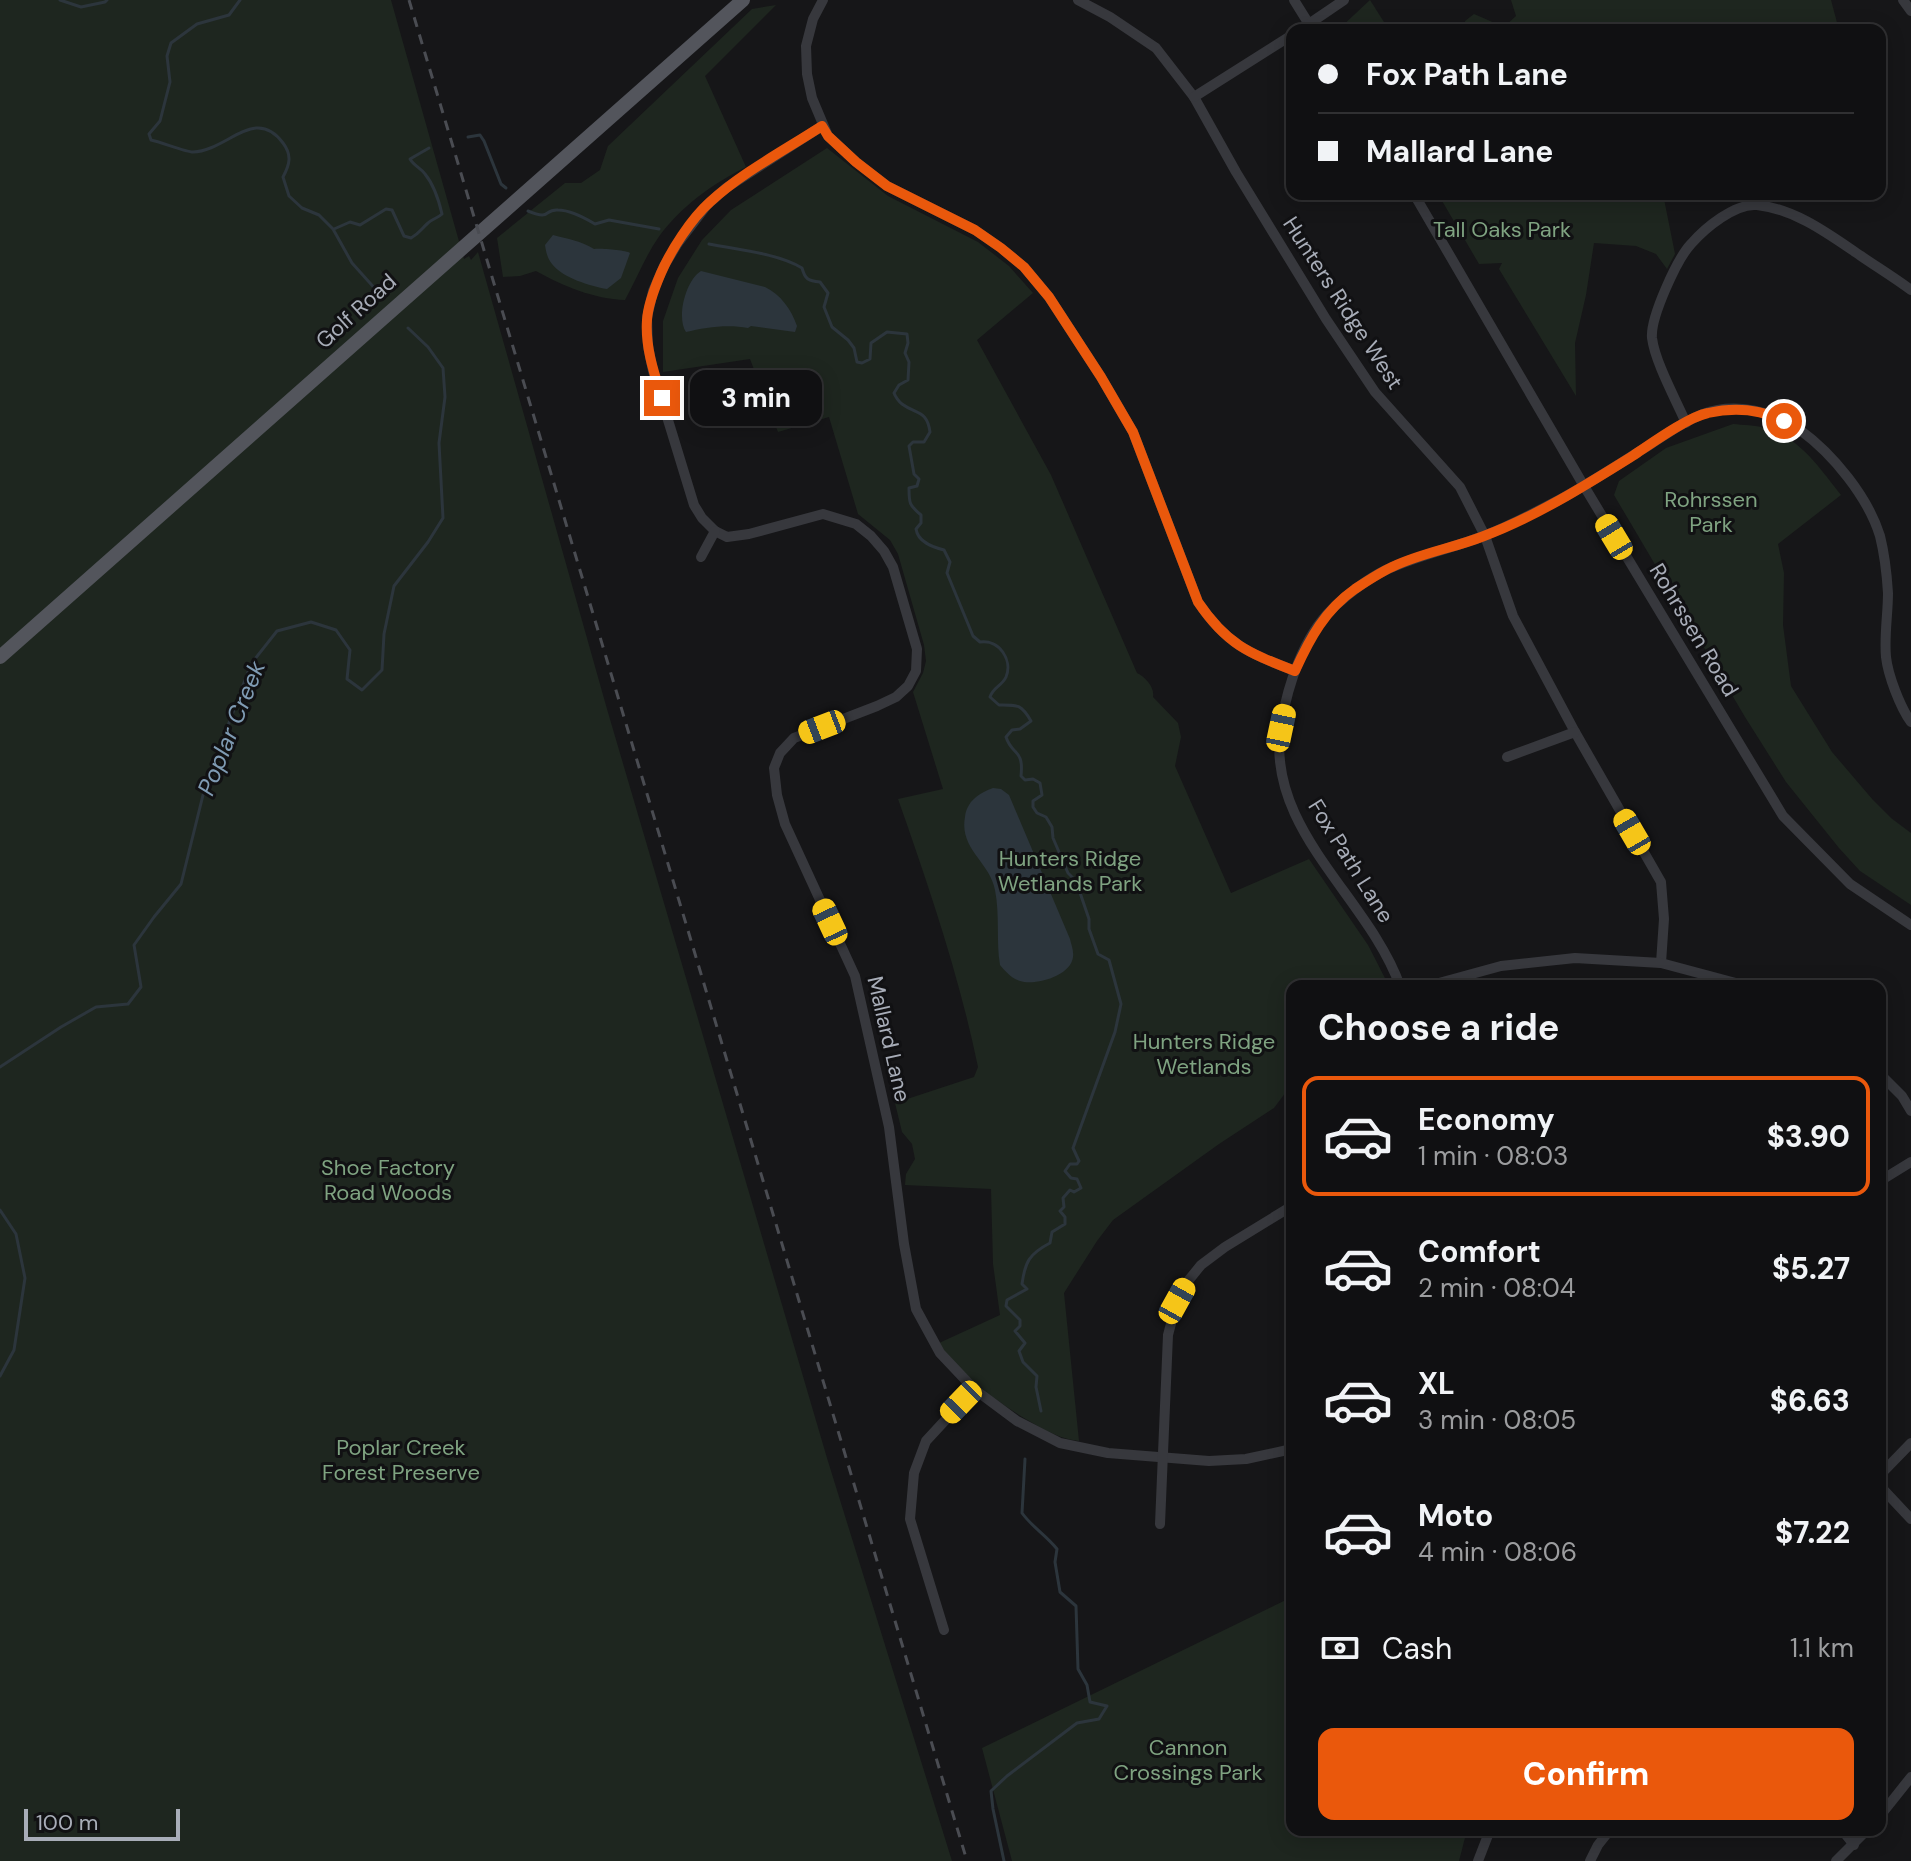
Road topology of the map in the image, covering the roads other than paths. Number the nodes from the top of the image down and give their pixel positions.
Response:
1 (743, 0) edge
2 (823, 0) edge
3 (1078, 0) edge
4 (1294, 0) edge
5 (1344, 0) edge
6 (1903, 0) edge
7 (1911, 11) edge
8 (1306, 24) edge
9 (1313, 24) edge
10 (1286, 39) edge
11 (1194, 97) junction
12 (822, 126) junction
13 (1417, 200) edge
14 (1911, 290) edge
15 (1686, 423) junction
16 (1584, 486) junction
17 (715, 531) junction
18 (1485, 536) junction
19 (701, 557) dead end
20 (0, 657) edge
21 (1295, 671) junction
22 (1911, 722) edge
23 (1575, 732) junction
24 (1507, 757) dead end
25 (1911, 925) edge
26 (1661, 963) junction
27 (1398, 980) edge
28 (1450, 980) edge
29 (1725, 980) edge
30 (1886, 1080) edge
31 (1911, 1111) edge
32 (1911, 1162) edge
33 (1886, 1177) edge
34 (1286, 1210) edge
35 (974, 1389) junction
36 (1911, 1443) edge
37 (1286, 1450) edge
38 (1161, 1458) junction
39 (1886, 1469) edge
40 (1886, 1492) edge
41 (1911, 1519) edge
42 (1160, 1524) dead end
43 (944, 1630) dead end
44 (1911, 1777) edge
45 (1886, 1808) edge
46 (1488, 1836) edge
47 (1605, 1836) edge
48 (1847, 1836) edge
49 (1862, 1836) edge
50 (1854, 1845) junction
51 (1478, 1861) edge
52 (1590, 1861) edge
53 (1836, 1861) edge

1 - 20 main road, Golf Road
2 - 12 street
3 - 11 street, Hunters Ridge West
4 - 8 street
5 - 9 street
6 - 7 street
10 - 11 street
11 - 18 street, Hunters Ridge West
12 - 17 street
12 - 21 street
13 - 16 street, Rohrssen Road
14 - 15 street
15 - 16 street, Fox Path Lane
15 - 22 street, Fox Path Lane
16 - 18 street, Fox Path Lane
16 - 25 street, Rohrssen Road
17 - 19 street
17 - 35 street, Mallard Lane
18 - 21 street, Fox Path Lane
18 - 23 street, Hunters Ridge West
21 - 27 street, Fox Path Lane
23 - 24 street
23 - 26 street, Hunters Ridge West
26 - 28 street
26 - 29 street
30 - 31 street
32 - 33 street
34 - 38 street
35 - 38 street, Mallard Lane
35 - 43 street
36 - 39 street
37 - 38 street, Mallard Lane
38 - 42 street
40 - 41 street
44 - 45 street
46 - 51 street
47 - 52 street
48 - 50 street
49 - 50 street
50 - 53 street

